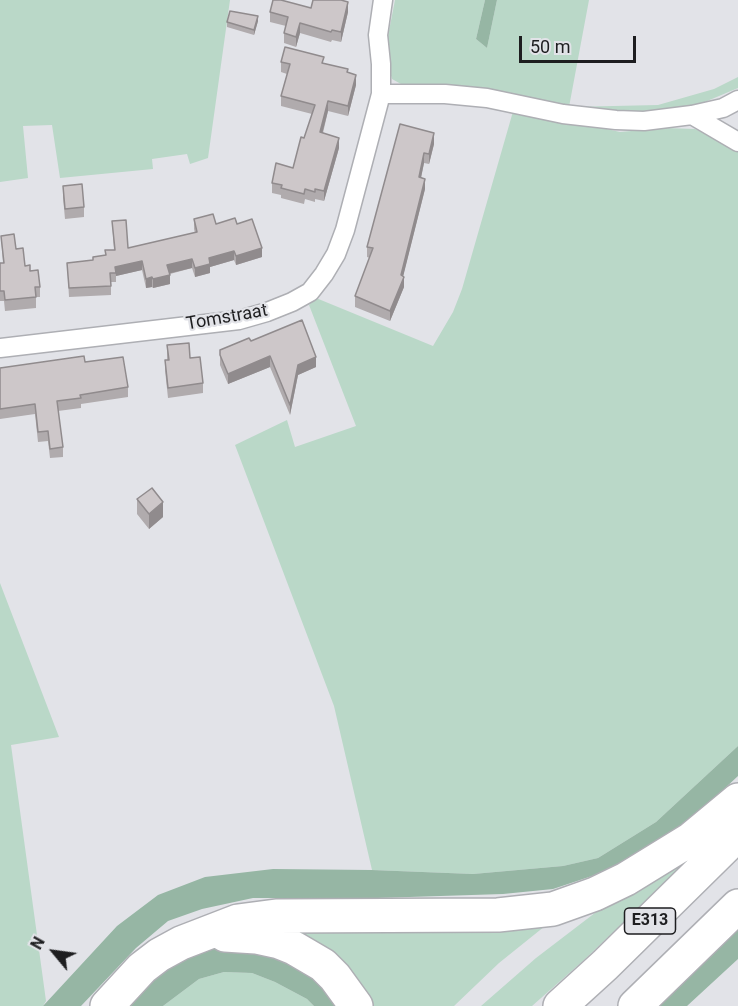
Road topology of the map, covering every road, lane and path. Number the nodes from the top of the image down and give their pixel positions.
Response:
1 (383, 0) edge
2 (381, 94) junction
3 (738, 100) edge
4 (692, 115) junction
5 (738, 142) edge
6 (0, 348) edge
7 (738, 800) edge
8 (738, 834) edge
9 (738, 906) edge
10 (199, 935) junction
11 (107, 1006) edge
12 (356, 1006) edge
13 (560, 1006) edge
14 (635, 1006) edge

1 - 2 street, Tomstraat
2 - 4 street
2 - 6 street, Tomstraat
3 - 4 street
4 - 5 street
7 - 10 highway
8 - 13 highway, E313
9 - 14 highway, E313
10 - 11 highway
10 - 12 highway

